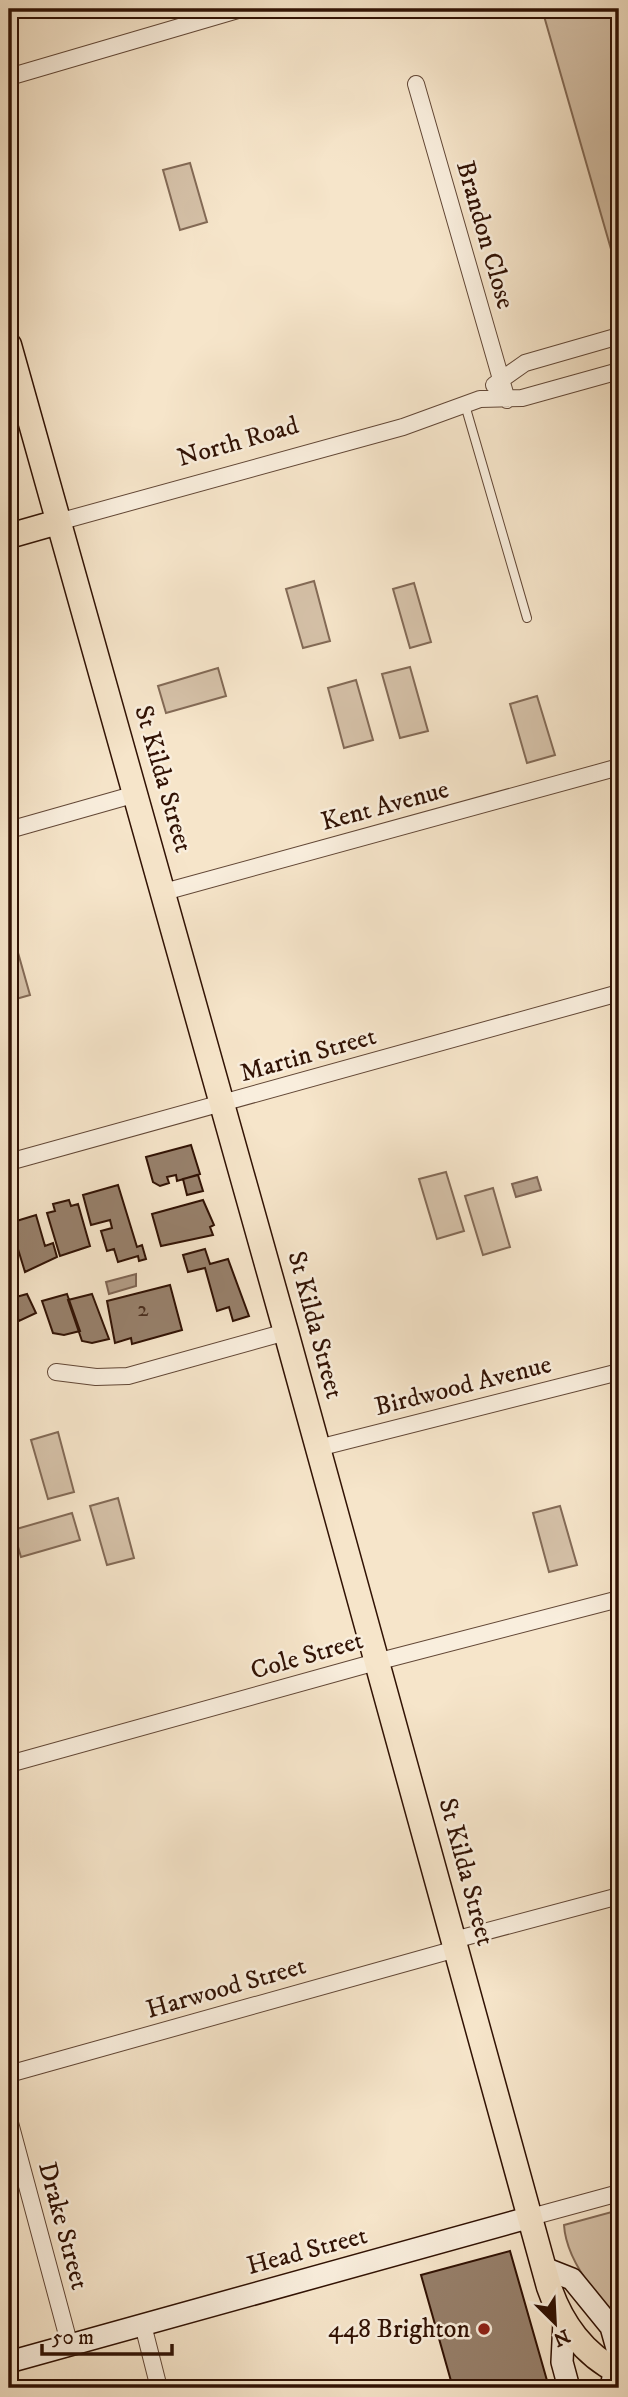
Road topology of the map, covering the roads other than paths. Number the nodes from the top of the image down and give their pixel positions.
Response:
1 (241, 9) edge
2 (9, 77) edge
3 (416, 84) dead end
4 (619, 336) edge
5 (9, 345) edge
6 (619, 371) edge
7 (500, 377) junction
8 (507, 400) junction
9 (473, 402) junction
10 (58, 522) junction
11 (9, 536) edge
12 (527, 618) dead end
13 (619, 767) edge
14 (136, 794) junction
15 (9, 830) edge
16 (164, 892) junction
17 (619, 993) edge
18 (222, 1104) junction
19 (9, 1162) edge
20 (286, 1332) junction
21 (56, 1372) dead end
22 (619, 1372) edge
23 (318, 1448) junction
24 (619, 1599) edge
25 (376, 1662) junction
26 (9, 1764) edge
27 (619, 1896) edge
28 (455, 1945) junction
29 (9, 2074) edge
30 (9, 2119) edge
31 (619, 2193) edge
32 (530, 2217) junction
33 (544, 2268) junction
34 (564, 2321) junction
35 (143, 2325) junction
36 (70, 2346) junction
37 (9, 2362) edge
38 (616, 2377) edge
39 (159, 2388) edge
40 (569, 2388) edge

1 - 2 street
3 - 7 street, Brandon Close
4 - 7 street, North Road
5 - 10 main road, St Kilda Street
6 - 8 street, North Road
7 - 8 street, Brandon Close
7 - 9 street, North Road
8 - 9 street, North Road
9 - 10 street, North Road
9 - 12 lane
10 - 11 main road, North Road
10 - 14 main road, St Kilda Street
13 - 16 street, Kent Avenue
14 - 15 street
14 - 16 main road, St Kilda Street
16 - 18 main road, St Kilda Street
17 - 18 street, Martin Street
18 - 19 street, Martin Street
18 - 20 main road, St Kilda Street
20 - 21 street
20 - 23 main road, St Kilda Street
22 - 23 street, Birdwood Avenue
23 - 25 main road, St Kilda Street
24 - 25 street, Cole Street
25 - 26 street, Cole Street
25 - 28 main road, St Kilda Street
27 - 28 street, Harwood Street
28 - 29 street, Harwood Street
28 - 32 main road, St Kilda Street
30 - 36 street, Drake Street
31 - 32 street, Head Street
32 - 33 main road, St Kilda Street
32 - 35 street, Head Street
33 - 34 main road, St Kilda Street
33 - 38 street
34 - 38 main road, St Kilda Street
34 - 40 street, St Kilda Street
35 - 36 street, Head Street
35 - 39 street
36 - 37 street, Head Street

